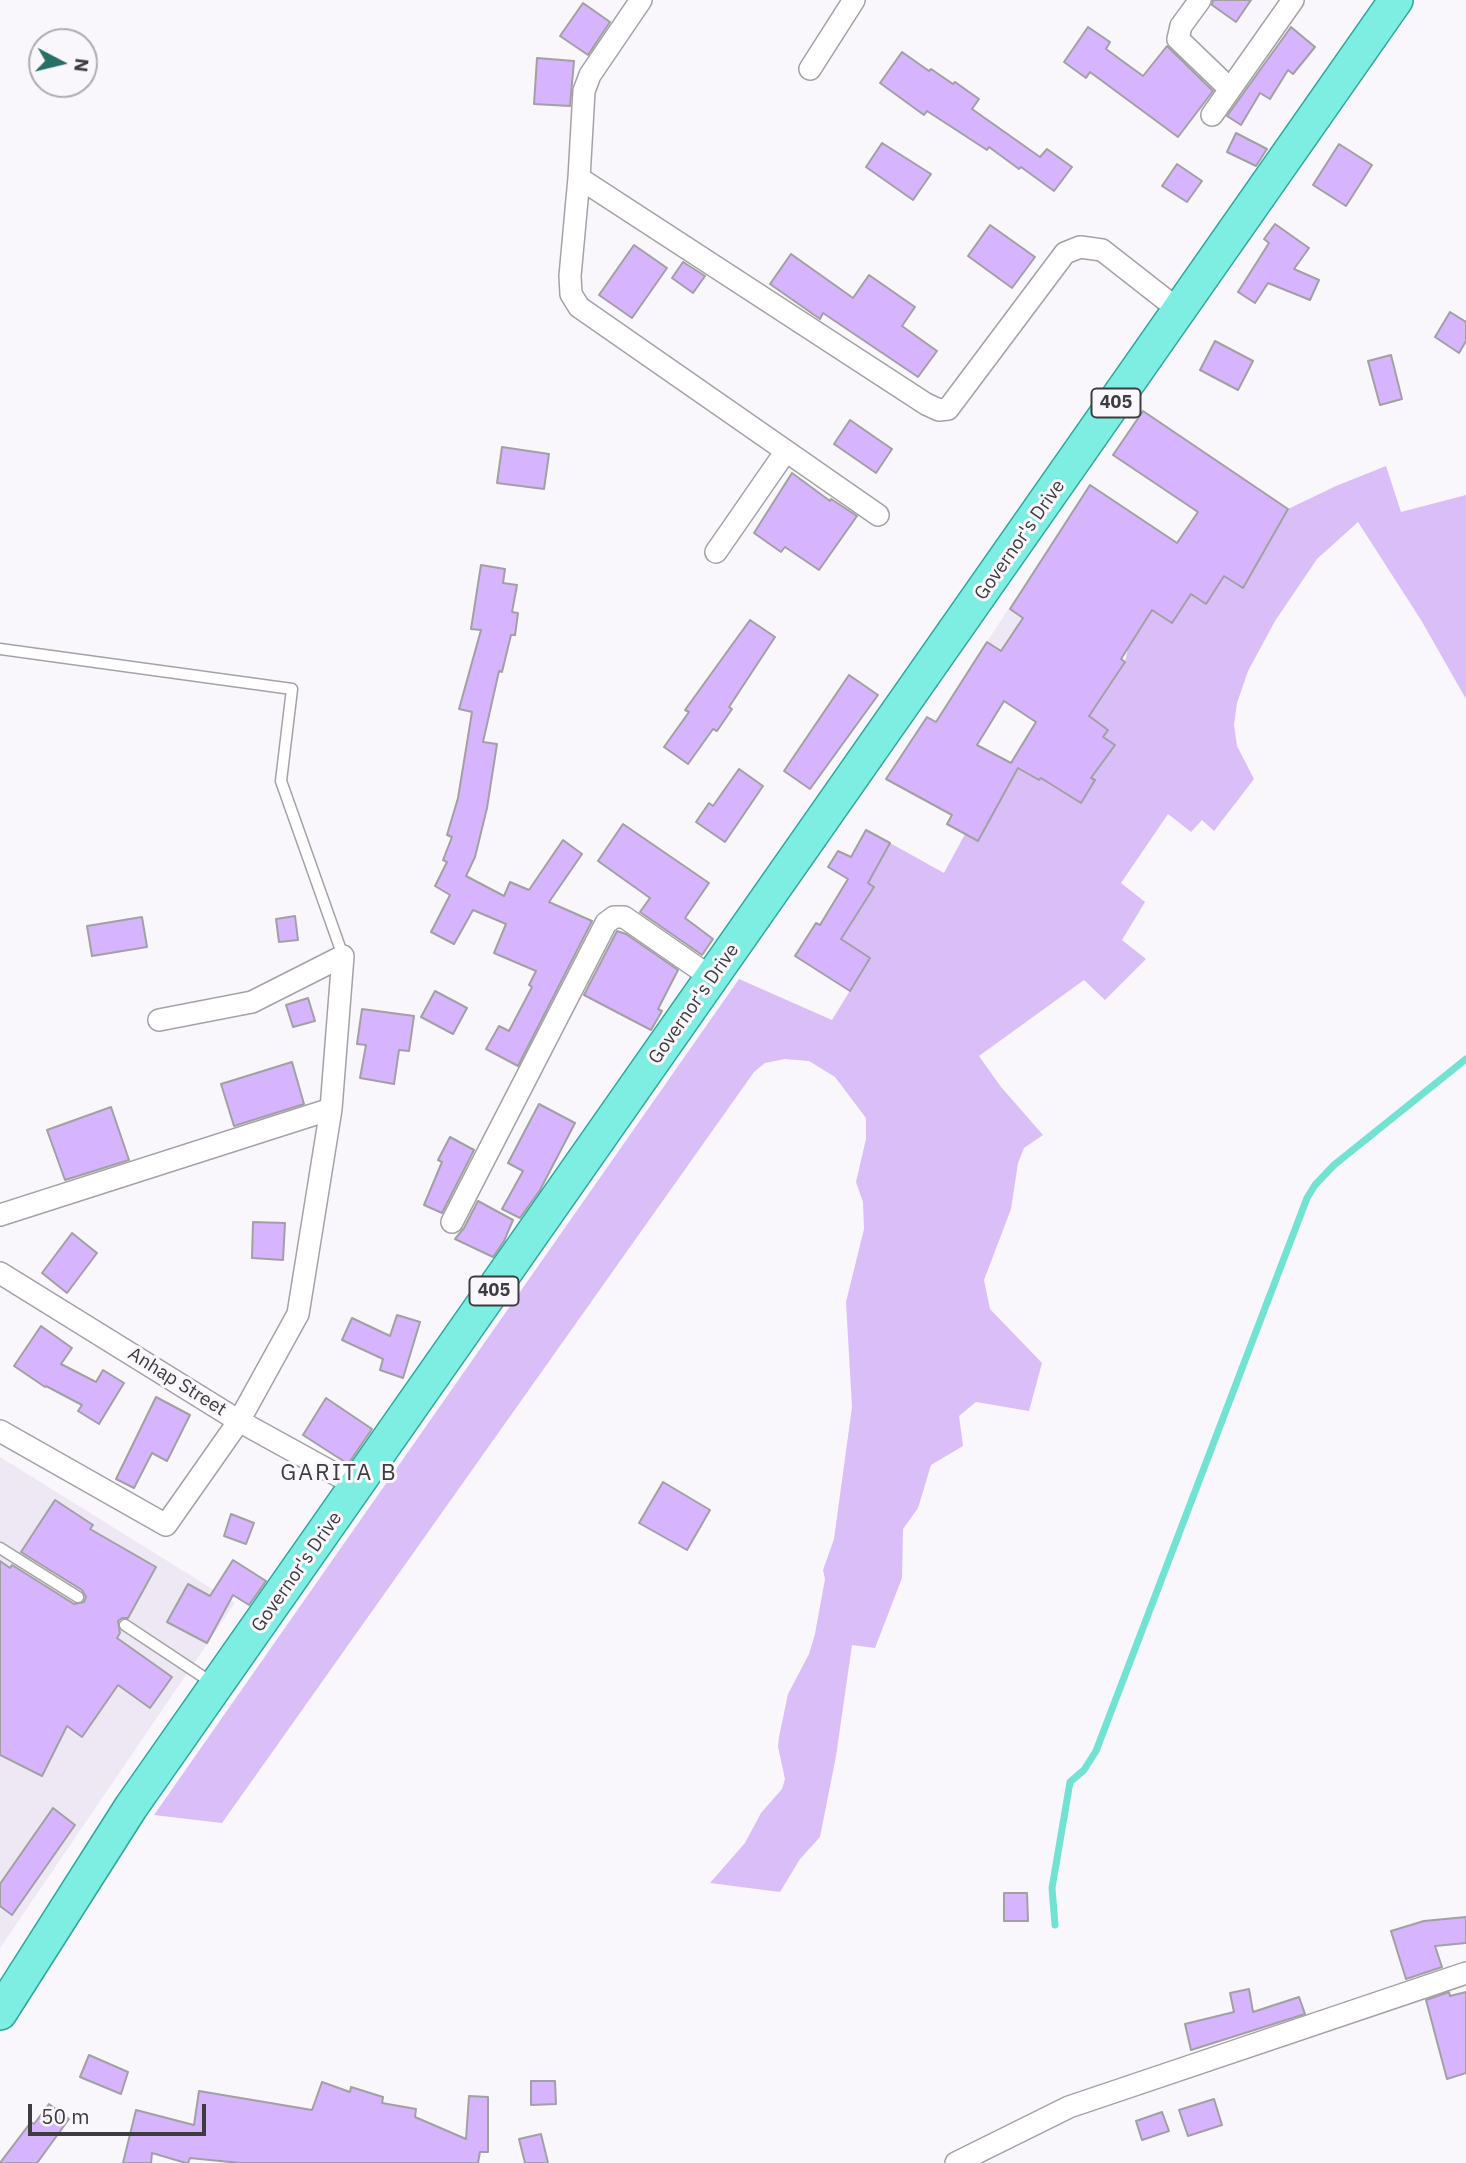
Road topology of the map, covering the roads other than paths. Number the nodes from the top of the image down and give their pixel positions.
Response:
1 (641, 0) edge
2 (854, 0) edge
3 (1200, 0) edge
4 (1293, 0) edge
5 (1396, 0) edge
6 (810, 69) dead end
7 (1230, 89) junction
8 (1212, 115) dead end
9 (579, 178) junction
10 (1180, 311) junction
11 (786, 451) junction
12 (878, 515) dead end
13 (716, 552) dead end
14 (0, 649) edge
15 (343, 956) junction
16 (712, 978) junction
17 (159, 1020) dead end
18 (331, 1109) junction
19 (0, 1215) edge
20 (452, 1222) dead end
21 (0, 1273) edge
22 (239, 1421) junction
23 (0, 1431) edge
24 (357, 1486) junction
25 (0, 1548) edge
26 (78, 1597) dead end
27 (125, 1625) dead end
28 (217, 1686) junction
29 (1466, 1973) edge
30 (0, 2013) edge
31 (956, 2163) edge

1 - 9 street
2 - 6 street
3 - 7 street
4 - 7 street
5 - 10 main road, Governor's Drive / 405
7 - 8 street
9 - 10 street
9 - 11 street
10 - 16 main road, Governor's Drive / 405
11 - 12 street
11 - 13 street
14 - 15 lane
15 - 17 street
15 - 18 street
16 - 20 street
16 - 24 main road, Governor's Drive / 405
18 - 19 street
18 - 22 street
21 - 22 street, Anhap Street
22 - 23 street
22 - 24 street, Anhap Street
24 - 28 main road, Governor's Drive / 405
25 - 26 lane
27 - 28 lane
28 - 30 main road, Governor's Drive / 405
29 - 31 street

